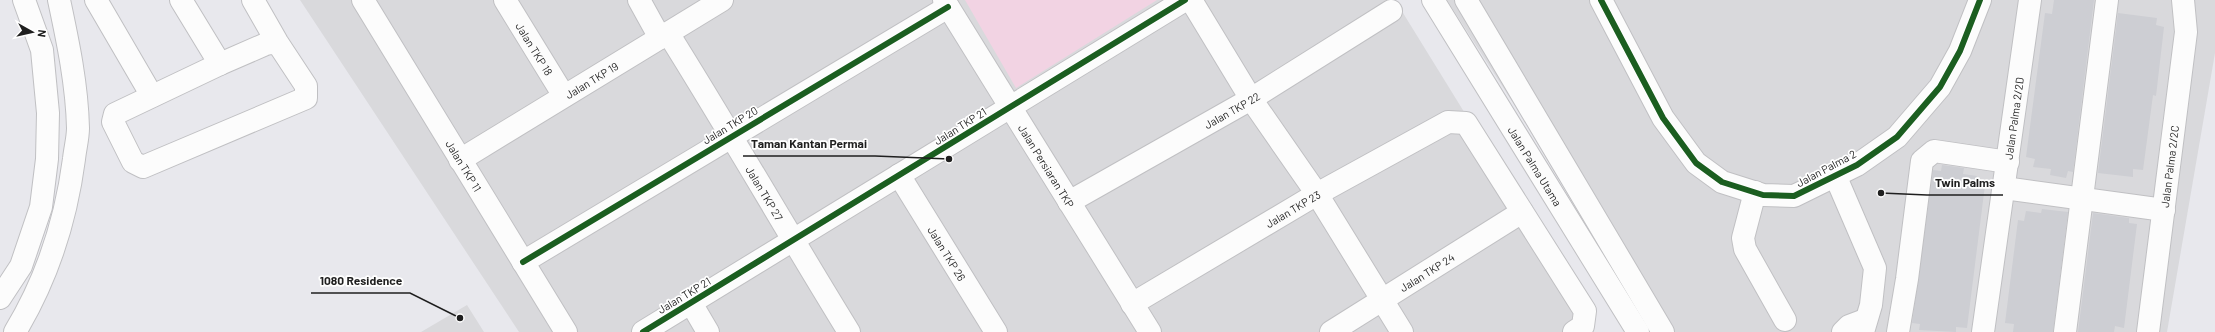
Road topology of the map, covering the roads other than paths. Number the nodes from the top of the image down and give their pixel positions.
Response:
1 (24, 0) edge
2 (59, 0) edge
3 (96, 0) edge
4 (181, 0) edge
5 (253, 0) edge
6 (363, 0) edge
7 (505, 0) edge
8 (638, 0) edge
9 (722, 0) edge
10 (1185, 0) edge
11 (1191, 0) edge
12 (1433, 0) edge
13 (1466, 0) edge
14 (1602, 0) edge
15 (1980, 0) edge
16 (2030, 0) edge
17 (2108, 0) edge
18 (2183, 0) edge
19 (946, 3) edge
20 (1391, 11) dead end
21 (664, 35) junction
22 (277, 42) junction
23 (220, 64) junction
24 (152, 96) junction
25 (564, 96) junction
26 (1251, 99) junction
27 (1010, 107) junction
28 (732, 136) junction
29 (460, 160) junction
30 (2008, 162) junction
31 (899, 175) junction
32 (1835, 176) junction
33 (2004, 188) junction
34 (1755, 192) junction
35 (1317, 194) junction
36 (2082, 199) junction
37 (1069, 202) junction
38 (2164, 210) junction
39 (1522, 212) junction
40 (793, 241) junction
41 (523, 262) junction
42 (0, 298) edge
43 (1382, 300) junction
44 (690, 303) junction
45 (1132, 304) junction
46 (1786, 320) dead end
47 (1580, 324) edge
48 (1864, 326) edge
49 (1902, 331) edge
50 (15, 332) edge
51 (566, 332) edge
52 (643, 332) edge
53 (708, 332) edge
54 (849, 332) edge
55 (996, 332) edge
56 (1150, 332) edge
57 (1331, 332) edge
58 (1402, 332) edge
59 (1638, 332) edge
60 (1663, 332) edge
61 (1843, 332) edge
62 (1983, 332) edge
63 (2065, 332) edge
64 (2148, 332) edge

1 - 42 street
2 - 50 street
3 - 24 street
4 - 23 street
5 - 22 street
6 - 29 street, Jalan TKP 11
7 - 25 street, Jalan TKP 18
8 - 21 street, Jalan TKP 27
9 - 21 street, Jalan TKP 19
10 - 27 street, Jalan TKP 21
11 - 26 street
12 - 59 street, Jalan Palma Utama
13 - 60 street
14 - 34 street, Jalan Palma 2
15 - 32 street, Jalan Palma 2
16 - 30 street, Jalan Palma 2/2D
17 - 36 street
18 - 38 street, Jalan Palma 2/2C
19 - 27 street, Jalan Persiaran TKP
19 - 28 street, Jalan TKP 20
20 - 26 street, Jalan TKP 22
21 - 25 street, Jalan TKP 19
21 - 28 street, Jalan TKP 27
22 - 23 street
22 - 24 street
23 - 24 street
25 - 29 street, Jalan TKP 19
26 - 35 street
26 - 37 street, Jalan TKP 22
27 - 31 street, Jalan TKP 21
27 - 37 street, Jalan Persiaran TKP
28 - 40 street, Jalan TKP 27
28 - 41 street, Jalan TKP 20
29 - 41 street, Jalan TKP 11
30 - 33 street, Jalan Palma 2/2D
30 - 49 street
31 - 40 street, Jalan TKP 21
31 - 55 street, Jalan TKP 26
32 - 34 street, Jalan Palma 2
32 - 48 street
33 - 36 street
33 - 62 street, Jalan Palma 2/2D
34 - 46 street
35 - 39 street, Jalan TKP 23
35 - 43 street
35 - 45 street, Jalan TKP 23
36 - 38 street
36 - 63 street
37 - 45 street, Jalan Persiaran TKP
38 - 64 street, Jalan Palma 2/2C
39 - 43 street, Jalan TKP 24
39 - 47 street
40 - 44 street, Jalan TKP 21
40 - 54 street, Jalan TKP 27
41 - 51 street, Jalan TKP 11
43 - 57 street, Jalan TKP 24
43 - 58 street
44 - 52 street, Jalan TKP 21
44 - 53 street
45 - 56 street, Jalan Persiaran TKP
48 - 61 street

